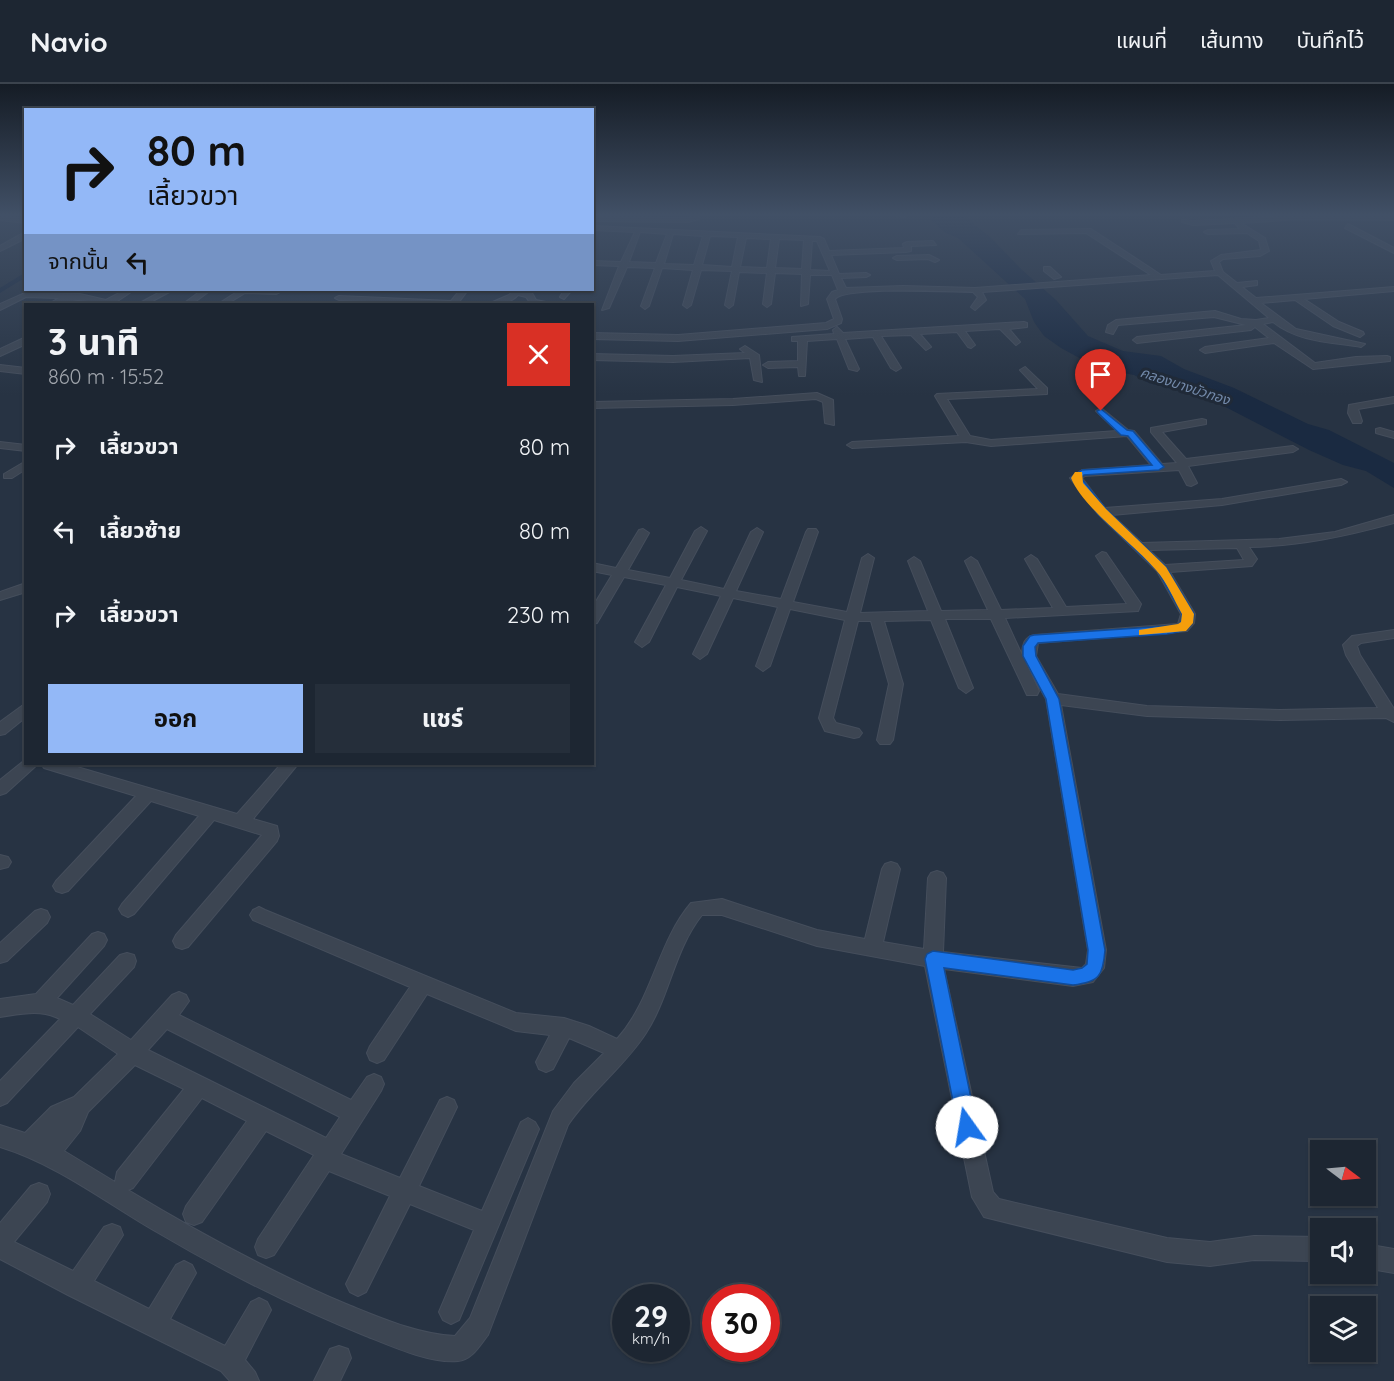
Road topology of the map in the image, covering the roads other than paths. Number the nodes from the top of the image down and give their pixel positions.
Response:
1 (834, 274) edge
2 (619, 275) edge
3 (656, 275) edge
4 (696, 275) edge
5 (735, 275) edge
6 (770, 275) edge
7 (806, 275) edge
8 (851, 275) edge
9 (866, 275) dead end
10 (1054, 275) edge
11 (1155, 275) edge
12 (1184, 275) edge
13 (1223, 275) edge
14 (1057, 277) junction
15 (1159, 277) junction
16 (1037, 279) dead end
17 (1081, 283) junction
18 (1254, 283) dead end
19 (1236, 286) junction
20 (1394, 289) edge
21 (975, 290) junction
22 (128, 291) edge
23 (167, 291) edge
24 (206, 291) edge
25 (243, 291) edge
26 (243, 291) edge
27 (278, 291) edge
28 (369, 291) edge
29 (418, 291) edge
30 (522, 291) edge
31 (843, 291) junction
32 (73, 295) edge
33 (1297, 298) junction
34 (362, 299) junction
35 (335, 301) edge
36 (1255, 301) junction
37 (409, 302) junction
38 (542, 302) dead end
39 (51, 303) edge
40 (105, 303) edge
41 (144, 303) edge
42 (188, 303) edge
43 (224, 303) edge
44 (262, 303) edge
45 (368, 303) edge
46 (432, 303) edge
47 (495, 303) edge
48 (509, 303) edge
49 (767, 304) dead end
50 (804, 304) dead end
51 (687, 305) dead end
52 (729, 305) dead end
53 (645, 306) dead end
54 (0, 307) edge
55 (975, 307) dead end
56 (605, 308) dead end
57 (1275, 318) junction
58 (834, 325) junction
59 (1024, 325) dead end
60 (1258, 325) junction
61 (1002, 326) junction
62 (959, 329) junction
63 (914, 332) junction
64 (1110, 332) dead end
65 (731, 334) junction
66 (876, 335) junction
67 (594, 336) edge
68 (697, 337) junction
69 (840, 337) junction
70 (1137, 340) dead end
71 (1276, 340) junction
72 (24, 341) edge
73 (1017, 342) dead end
74 (971, 345) dead end
75 (926, 347) dead end
76 (1205, 350) dead end
77 (703, 351) dead end
78 (0, 353) edge
79 (754, 355) junction
80 (594, 357) edge
81 (1387, 359) dead end
82 (768, 364) dead end
83 (0, 368) edge
84 (896, 368) dead end
85 (854, 369) dead end
86 (20, 370) edge
87 (1025, 370) dead end
88 (759, 380) dead end
89 (1394, 400) edge
90 (594, 405) edge
91 (1101, 411) dead end
92 (1357, 421) dead end
93 (1202, 422) dead end
94 (830, 423) dead end
95 (1155, 430) junction
96 (1380, 431) dead end
97 (1127, 433) junction
98 (1394, 435) edge
99 (966, 439) junction
100 (0, 445) edge
101 (852, 445) dead end
102 (21, 448) edge
103 (1293, 450) dead end
104 (0, 459) edge
105 (24, 465) edge
106 (1183, 465) junction
107 (1159, 467) junction
108 (8, 476) dead end
109 (1341, 482) dead end
110 (1191, 483) dead end
111 (1102, 512) junction
112 (1394, 519) edge
113 (701, 531) dead end
114 (757, 532) dead end
115 (812, 532) dead end
116 (643, 533) dead end
117 (1242, 544) junction
118 (1139, 547) junction
119 (1102, 556) dead end
120 (868, 558) dead end
121 (1030, 559) dead end
122 (914, 561) dead end
123 (971, 561) dead end
124 (594, 567) edge
125 (1162, 569) junction
126 (620, 572) junction
127 (674, 583) junction
128 (24, 588) edge
129 (728, 593) junction
130 (0, 596) edge
131 (786, 604) junction
132 (1062, 612) junction
133 (996, 614) junction
134 (594, 617) edge
135 (851, 617) junction
136 (936, 617) junction
137 (877, 618) junction
138 (1394, 634) edge
139 (642, 642) dead end
140 (700, 654) dead end
141 (763, 666) dead end
142 (966, 688) dead end
143 (1032, 692) dead end
144 (1053, 699) junction
145 (24, 710) edge
146 (1391, 715) edge
147 (0, 730) edge
148 (854, 733) dead end
149 (885, 740) dead end
150 (29, 765) edge
151 (52, 765) edge
152 (284, 765) edge
153 (0, 789) edge
154 (148, 794) junction
155 (211, 813) junction
156 (241, 821) junction
157 (891, 869) dead end
158 (937, 878) dead end
159 (62, 886) dead end
160 (128, 909) dead end
161 (259, 915) dead end
162 (41, 916) dead end
163 (98, 940) dead end
164 (182, 941) dead end
165 (872, 948) junction
166 (0, 955) edge
167 (933, 959) junction
168 (128, 961) dead end
169 (422, 985) junction
170 (179, 1001) dead end
171 (40, 1004) junction
172 (0, 1008) edge
173 (75, 1016) junction
174 (165, 1018) junction
175 (564, 1027) junction
176 (620, 1050) junction
177 (133, 1053) junction
178 (377, 1053) dead end
179 (546, 1062) dead end
180 (374, 1084) dead end
181 (200, 1085) junction
182 (0, 1096) edge
183 (447, 1107) dead end
184 (354, 1113) junction
185 (263, 1117) junction
186 (528, 1129) dead end
187 (0, 1136) edge
188 (39, 1150) junction
189 (327, 1155) junction
190 (125, 1180) dead end
191 (404, 1191) junction
192 (39, 1194) dead end
193 (195, 1214) dead end
194 (488, 1225) junction
195 (112, 1235) dead end
196 (0, 1241) edge
197 (0, 1247) edge
198 (266, 1247) dead end
199 (1310, 1249) edge
200 (1376, 1258) edge
201 (1394, 1262) edge
202 (184, 1273) dead end
203 (358, 1284) dead end
204 (76, 1287) junction
205 (259, 1310) dead end
206 (451, 1312) dead end
207 (153, 1324) junction
208 (339, 1358) dead end
209 (230, 1362) junction
210 (246, 1381) edge
211 (327, 1381) edge

1 - 31 street
2 - 56 street
3 - 53 street
4 - 51 street
5 - 52 street
6 - 49 street
7 - 50 street
8 - 9 street
10 - 14 street
11 - 15 street
12 - 15 street
13 - 19 street
14 - 16 street
14 - 17 street
15 - 17 street
17 - 21 street
18 - 19 street
19 - 36 street
20 - 33 street
21 - 31 street
21 - 55 street
22 - 40 street
23 - 41 street
24 - 42 street
25 - 27 street
26 - 43 street
27 - 44 street
28 - 34 street
29 - 37 street
30 - 38 street
30 - 47 street
30 - 48 street
31 - 58 street
32 - 39 street
32 - 40 street
32 - 54 street
33 - 36 street
33 - 57 street
34 - 35 street
34 - 37 street
35 - 45 street
36 - 57 street
37 - 46 street
57 - 60 street
58 - 65 street
58 - 69 street
59 - 61 street
60 - 64 street
60 - 70 street
60 - 71 street
61 - 62 street
61 - 73 street
62 - 63 street
62 - 74 street
63 - 66 street
63 - 75 street
65 - 68 street
65 - 79 street
66 - 69 street
66 - 84 street
67 - 68 street
68 - 77 street
69 - 82 street
69 - 85 street
71 - 76 street
71 - 81 street
72 - 78 street
79 - 80 street
79 - 88 street
83 - 86 street
87 - 99 street
89 - 92 street
90 - 94 street
91 - 97 street
93 - 95 street
95 - 97 street
95 - 106 street
96 - 98 street
97 - 99 street
97 - 107 street
99 - 101 street
100 - 102 street
102 - 104 street
103 - 106 street
105 - 108 street
106 - 107 street
106 - 110 street
107 - 111 street
109 - 111 street
111 - 118 street
112 - 117 street
113 - 127 street
114 - 129 street
115 - 131 street
116 - 126 street
117 - 118 street
117 - 125 street
118 - 125 street
119 - 132 street
120 - 135 street
121 - 132 street
122 - 136 street
123 - 133 street
124 - 126 street
125 - 144 street
126 - 127 street
126 - 134 street
127 - 129 street
127 - 139 street
128 - 130 street
129 - 131 street
129 - 140 street
131 - 135 street
131 - 141 street
132 - 133 street
133 - 136 street
133 - 143 street
135 - 137 street
135 - 148 street
136 - 137 street
136 - 142 street
137 - 149 street
138 - 146 street
144 - 146 street
144 - 167 street
145 - 147 street
150 - 153 street
151 - 154 street
152 - 156 street
154 - 155 street
154 - 159 street
155 - 156 street
155 - 160 street
156 - 164 street
157 - 165 street
158 - 167 street
161 - 169 street
162 - 166 street
163 - 171 street
165 - 167 street
165 - 176 street
167 - 199 street
168 - 173 street
169 - 175 street
169 - 178 street
170 - 174 street
171 - 172 street
171 - 173 street
173 - 177 street
173 - 182 street
174 - 177 street
174 - 184 street
175 - 176 street
175 - 179 street
176 - 188 street
177 - 181 street
177 - 188 street
180 - 184 street
181 - 185 street
181 - 190 street
183 - 191 street
184 - 189 street
185 - 189 street
185 - 193 street
186 - 194 street
187 - 188 street
189 - 191 street
189 - 198 street
191 - 194 street
191 - 203 street
192 - 196 street
194 - 206 street
195 - 204 street
197 - 204 street
200 - 201 street
202 - 207 street
204 - 207 street
205 - 209 street
207 - 209 street
208 - 211 street
209 - 210 street

